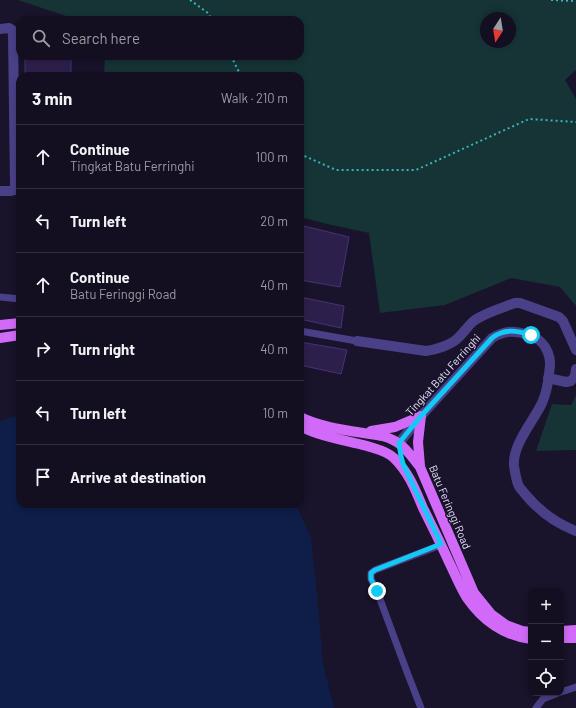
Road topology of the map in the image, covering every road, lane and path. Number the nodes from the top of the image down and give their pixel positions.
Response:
1 (190, 0) edge
2 (552, 0) edge
3 (576, 1) edge
4 (210, 16) edge
5 (0, 29) edge
6 (233, 60) edge
7 (240, 72) edge
8 (576, 122) edge
9 (304, 156) edge
10 (0, 191) edge
11 (0, 297) edge
12 (16, 299) edge
13 (16, 323) edge
14 (0, 325) edge
15 (304, 332) edge
16 (16, 336) edge
17 (0, 338) edge
18 (357, 341) joint
19 (576, 350) edge
20 (576, 369) edge
21 (548, 378) junction
22 (421, 416) junction
23 (304, 419) edge
24 (304, 428) edge
25 (364, 432) junction
26 (356, 443) junction
27 (399, 443) junction
28 (420, 467) junction
29 (409, 476) junction
30 (576, 532) edge
31 (441, 544) junction
32 (576, 630) edge
33 (564, 631) edge
34 (528, 632) edge
35 (564, 638) edge
36 (576, 638) edge
37 (528, 639) edge
38 (576, 687) edge
39 (564, 691) edge
40 (550, 696) edge
41 (421, 708) edge
42 (536, 708) edge

1 - 4 path
2 - 3 path
5 - 10 street
6 - 7 path
8 - 9 path
11 - 12 lane
13 - 14 main road
15 - 18 lane
16 - 17 main road
18 - 19 street
20 - 21 street
21 - 22 street, Tingkat Batu Ferringhi
21 - 30 street, Tingkat Batu Ferringhi
22 - 25 main road
22 - 27 street, Tingkat Batu Ferringhi
22 - 28 main road
23 - 25 main road, Batu Feringgi Road
24 - 26 main road, Batu Feringgi Road
25 - 27 main road, Batu Feringgi Road
26 - 27 main road
26 - 29 main road, Batu Feringgi Road
27 - 28 main road, Batu Feringgi Road
27 - 29 main road
28 - 34 main road, Batu Feringgi Road
29 - 31 main road, Batu Feringgi Road
31 - 37 main road, Batu Feringgi Road
31 - 41 lane
32 - 33 main road
35 - 36 main road
38 - 39 lane
40 - 42 lane

